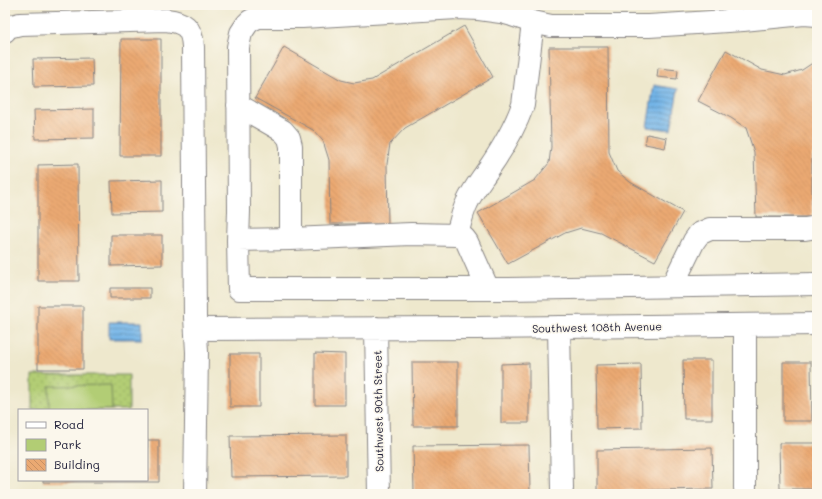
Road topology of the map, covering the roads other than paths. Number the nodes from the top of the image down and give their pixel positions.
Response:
1 (817, 15) edge
2 (533, 22) junction
3 (5, 31) edge
4 (238, 105) junction
5 (817, 227) edge
6 (457, 235) junction
7 (291, 239) junction
8 (238, 240) junction
9 (817, 284) edge
10 (672, 286) junction
11 (488, 289) junction
12 (817, 324) edge
13 (745, 325) junction
14 (559, 327) junction
15 (376, 328) junction
16 (196, 329) junction
17 (745, 488) dead end
18 (562, 489) dead end
19 (194, 494) edge
20 (379, 494) edge

1 - 2 street
2 - 4 street
2 - 6 street
3 - 16 street
4 - 7 street
4 - 8 street
5 - 10 street
6 - 7 street
6 - 11 street
7 - 8 street
8 - 11 street
9 - 10 street
10 - 11 street
12 - 13 street, Southwest 108th Avenue
13 - 14 street, Southwest 108th Avenue
13 - 17 street
14 - 15 street, Southwest 108th Avenue
14 - 18 street
15 - 16 street, Southwest 108th Avenue
15 - 20 street, Southwest 90th Street
16 - 19 street

